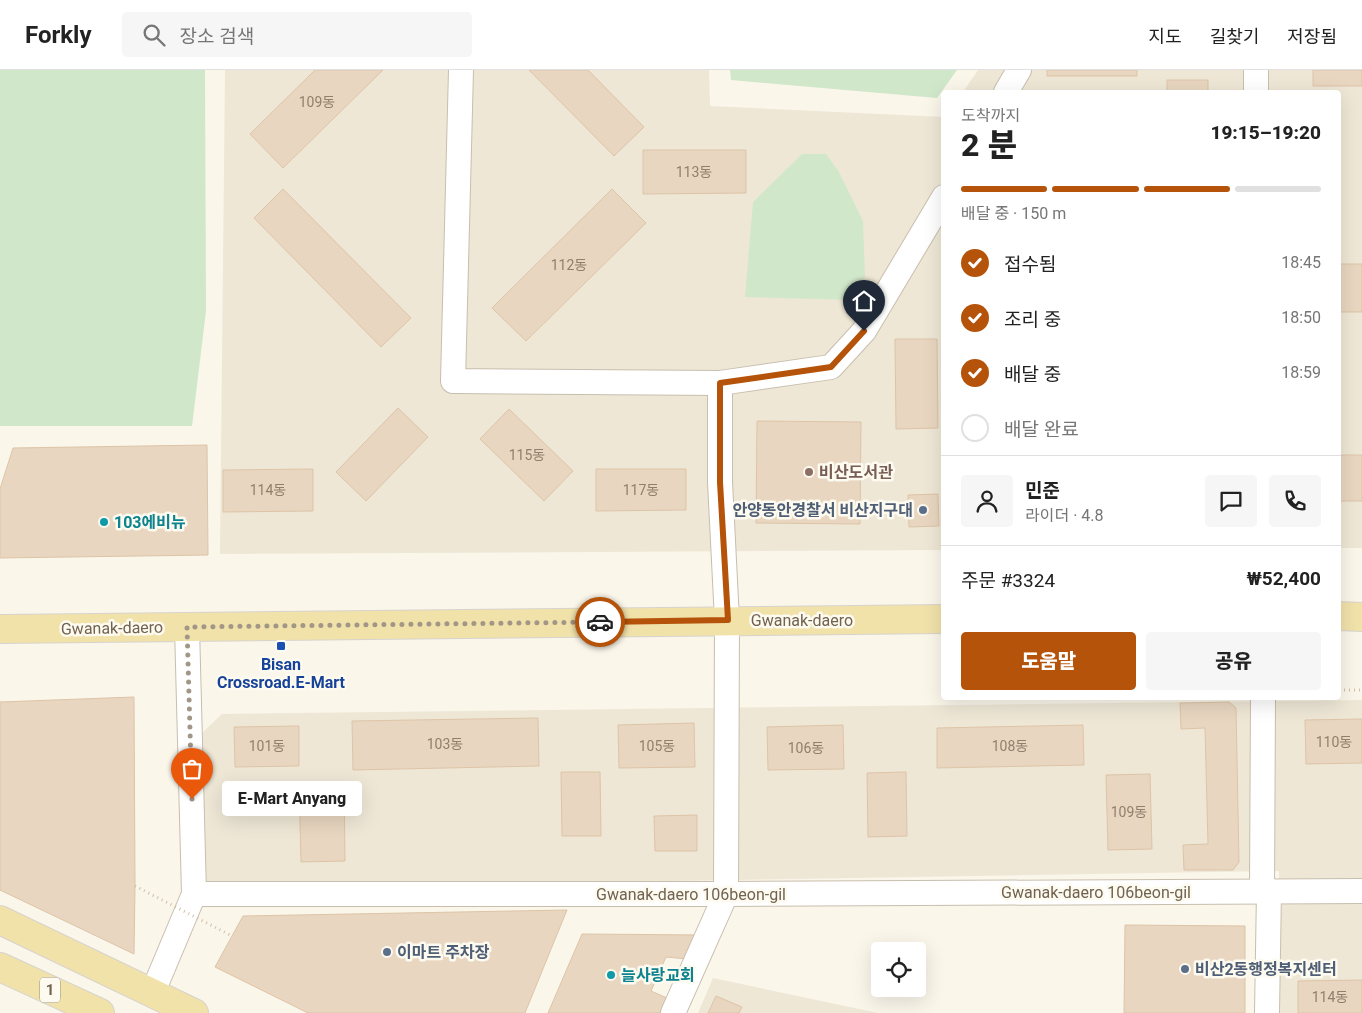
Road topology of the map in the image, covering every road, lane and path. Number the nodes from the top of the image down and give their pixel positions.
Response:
1 (461, 70) edge
2 (1019, 70) edge
3 (1256, 70) edge
4 (1007, 90) edge
5 (1256, 90) edge
6 (941, 202) edge
7 (720, 383) junction
8 (1341, 616) edge
9 (1362, 617) edge
10 (941, 618) edge
11 (728, 620) junction
12 (187, 627) junction
13 (0, 629) edge
14 (1341, 690) edge
15 (1362, 690) edge
16 (1262, 700) edge
17 (136, 886) dead end
18 (1266, 890) junction
19 (1362, 891) edge
20 (194, 894) junction
21 (726, 894) junction
22 (0, 920) edge
23 (232, 936) dead end
24 (0, 967) edge
25 (152, 994) junction
26 (100, 1013) edge
27 (194, 1013) edge
28 (673, 1013) edge
29 (1267, 1013) edge

1 - 7 street
2 - 4 street
3 - 5 street
6 - 7 street
7 - 11 street
8 - 9 main road
10 - 11 main road, Gwanak-daero
11 - 12 main road, Gwanak-daero
11 - 21 street
12 - 13 main road, Gwanak-daero
12 - 20 street
14 - 15 path
16 - 18 street
17 - 23 path, bridge
18 - 19 street, Gwanak-daero 106beon-gil
18 - 21 street, Gwanak-daero 106beon-gil
18 - 29 street
20 - 21 street, Gwanak-daero 106beon-gil
20 - 25 street
21 - 28 street
22 - 25 main road
24 - 26 main road, 1
25 - 27 main road

